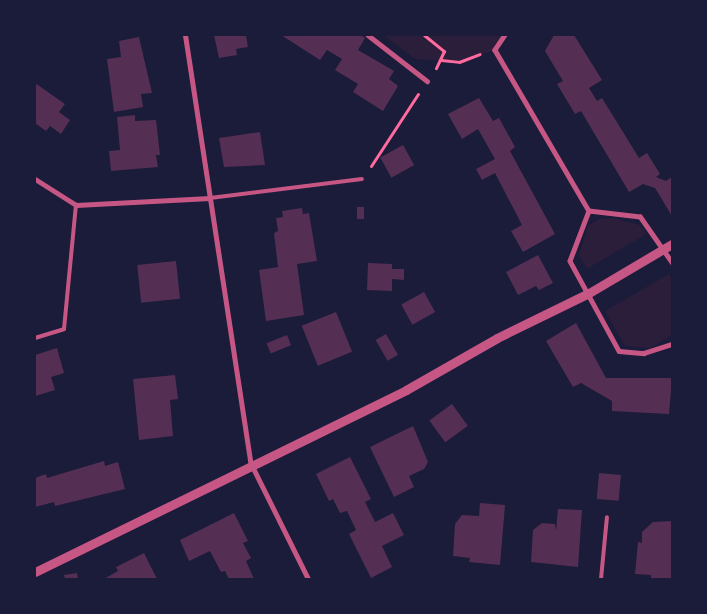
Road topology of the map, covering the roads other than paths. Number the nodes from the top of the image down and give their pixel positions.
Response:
1 (185, 35) edge
2 (368, 35) edge
3 (505, 35) edge
4 (427, 81) road end
5 (35, 179) edge
6 (362, 179) road end
7 (210, 198) junction
8 (76, 205) junction
9 (589, 211) junction
10 (668, 247) edge
11 (672, 263) edge
12 (589, 293) junction
13 (35, 338) edge
14 (672, 344) edge
15 (251, 464) junction
16 (606, 517) dead end
17 (35, 572) edge
18 (308, 579) edge
19 (601, 579) edge

1 - 7 street
2 - 4 street
3 - 9 street
5 - 8 street
6 - 7 lane
7 - 8 street
7 - 15 street
8 - 13 lane
9 - 10 street
9 - 12 street
10 - 11 street
10 - 12 street
12 - 14 street
12 - 15 street
15 - 17 street
15 - 18 street
16 - 19 lane

